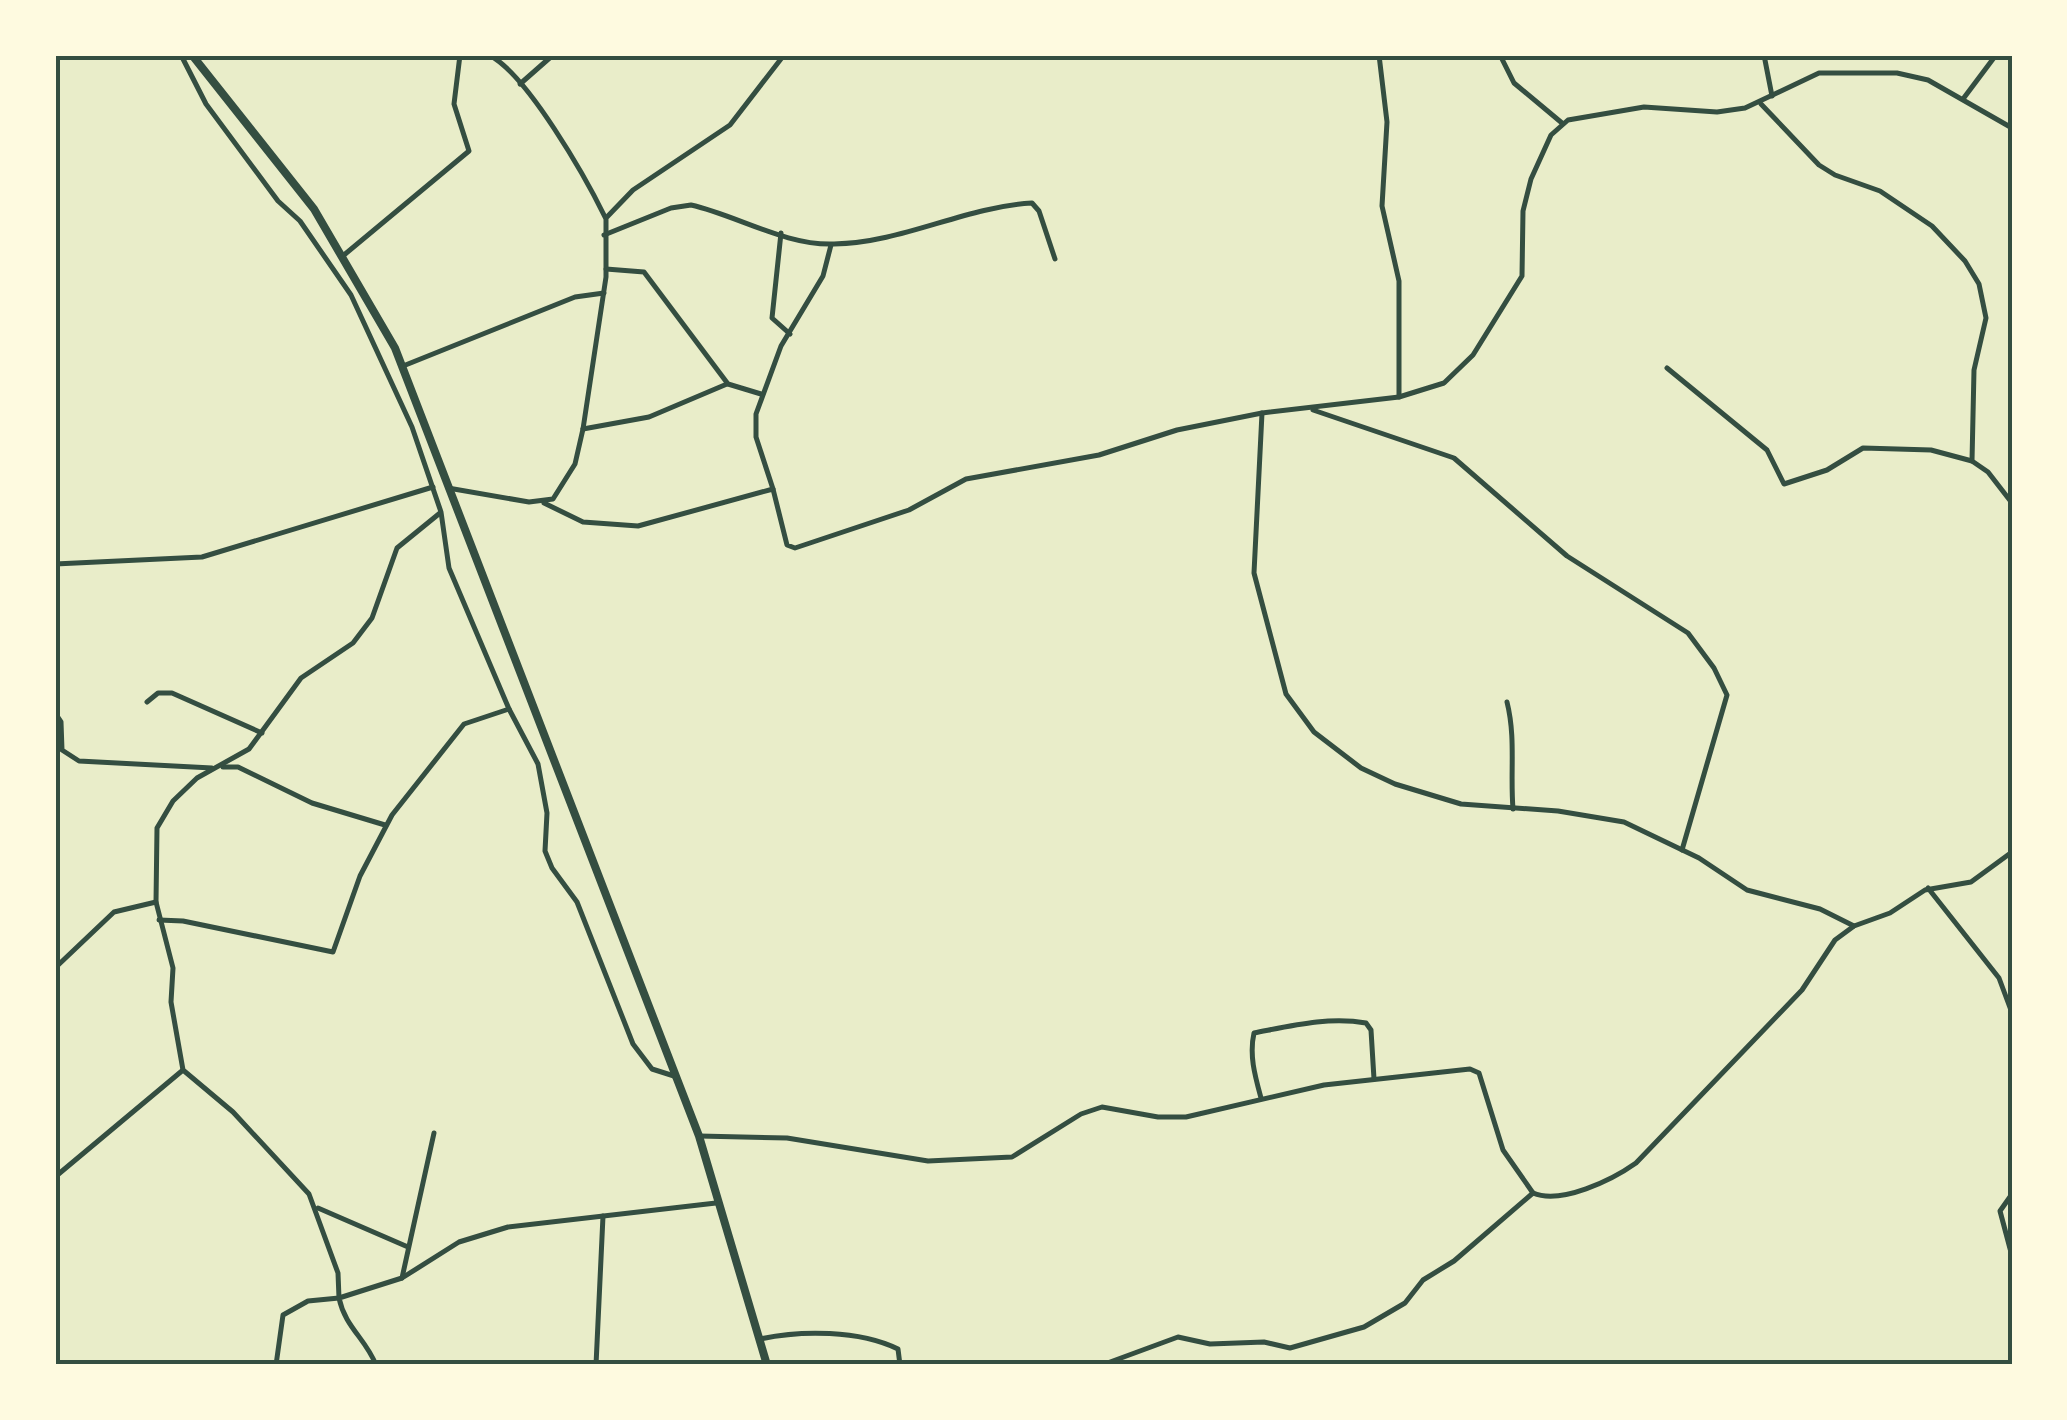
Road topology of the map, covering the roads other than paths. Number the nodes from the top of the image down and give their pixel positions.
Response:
1 (181, 55) edge
2 (192, 55) edge
3 (460, 55) edge
4 (489, 55) edge
5 (553, 55) edge
6 (784, 55) edge
7 (1379, 55) edge
8 (1500, 55) edge
9 (1764, 55) edge
10 (1996, 55) edge
11 (520, 84) junction
12 (1772, 96) junction
13 (1964, 99) junction
14 (1760, 104) junction
15 (1562, 123) junction
16 (2012, 128) edge
17 (606, 218) junction
18 (782, 233) junction
19 (604, 234) junction
20 (831, 245) junction
21 (344, 255) junction
22 (1054, 259) dead end
23 (606, 269) junction
24 (604, 294) junction
25 (790, 334) junction
26 (402, 366) junction
27 (1668, 368) dead end
28 (728, 384) junction
29 (761, 394) junction
30 (1399, 398) junction
31 (1310, 409) junction
32 (1262, 413) junction
33 (584, 429) junction
34 (1972, 461) junction
35 (432, 487) junction
36 (448, 488) junction
37 (773, 489) junction
38 (544, 503) junction
39 (2012, 503) edge
40 (441, 512) junction
41 (55, 564) edge
42 (146, 702) dead end
43 (1508, 702) dead end
44 (509, 709) junction
45 (55, 713) edge
46 (262, 733) junction
47 (213, 768) junction
48 (1513, 808) junction
49 (385, 825) junction
50 (1682, 850) junction
51 (2012, 852) edge
52 (1928, 888) junction
53 (156, 902) junction
54 (159, 920) junction
55 (1854, 926) junction
56 (55, 968) edge
57 (2012, 1014) edge
58 (184, 1070) junction
59 (674, 1076) junction
60 (1374, 1079) junction
61 (1262, 1098) junction
62 (434, 1133) dead end
63 (699, 1136) junction
64 (55, 1177) edge
65 (1532, 1193) junction
66 (2012, 1194) edge
67 (716, 1204) junction
68 (318, 1208) junction
69 (603, 1216) junction
70 (408, 1247) junction
71 (2012, 1256) edge
72 (402, 1278) junction
73 (339, 1298) junction
74 (759, 1339) junction
75 (276, 1365) edge
76 (376, 1365) edge
77 (596, 1365) edge
78 (767, 1365) edge
79 (900, 1365) edge
80 (1102, 1365) edge

1 - 35 street
2 - 21 highway
3 - 21 street
4 - 11 street
5 - 11 street
6 - 17 street
7 - 30 street
8 - 15 street
9 - 12 street
10 - 13 street
11 - 17 street
12 - 13 street
12 - 14 street
13 - 16 street
14 - 15 street
14 - 34 street
15 - 30 street
17 - 19 street
18 - 19 street
18 - 20 street
18 - 25 street
19 - 23 street
20 - 22 street
20 - 25 street
21 - 26 highway
23 - 24 street
23 - 28 street
24 - 26 street
24 - 33 street
25 - 29 street
26 - 36 highway
27 - 34 street
28 - 29 street
28 - 33 street
29 - 37 street
30 - 31 street
31 - 32 street
31 - 50 street
32 - 37 street
32 - 48 street
33 - 38 street
34 - 39 street
35 - 40 street
35 - 41 street
36 - 38 street
36 - 59 highway
37 - 38 street
40 - 44 street
40 - 46 street
42 - 46 street
43 - 48 street
44 - 49 street
44 - 59 street
45 - 47 street
46 - 47 street
47 - 49 street
47 - 53 street
48 - 50 street
49 - 54 street
50 - 55 street
51 - 52 street
52 - 55 street
52 - 57 street
53 - 54 street
53 - 56 street
54 - 58 street
55 - 65 street
58 - 64 street
58 - 68 street
59 - 63 highway
60 - 61 street
60 - 61 street
60 - 65 street
61 - 63 street
62 - 70 street
63 - 67 highway
65 - 80 street
66 - 71 street
67 - 69 street
67 - 74 highway
68 - 70 street
68 - 73 street
69 - 72 street
69 - 77 street
70 - 72 street
72 - 73 street
73 - 75 street
73 - 76 street
74 - 78 highway
74 - 79 street

